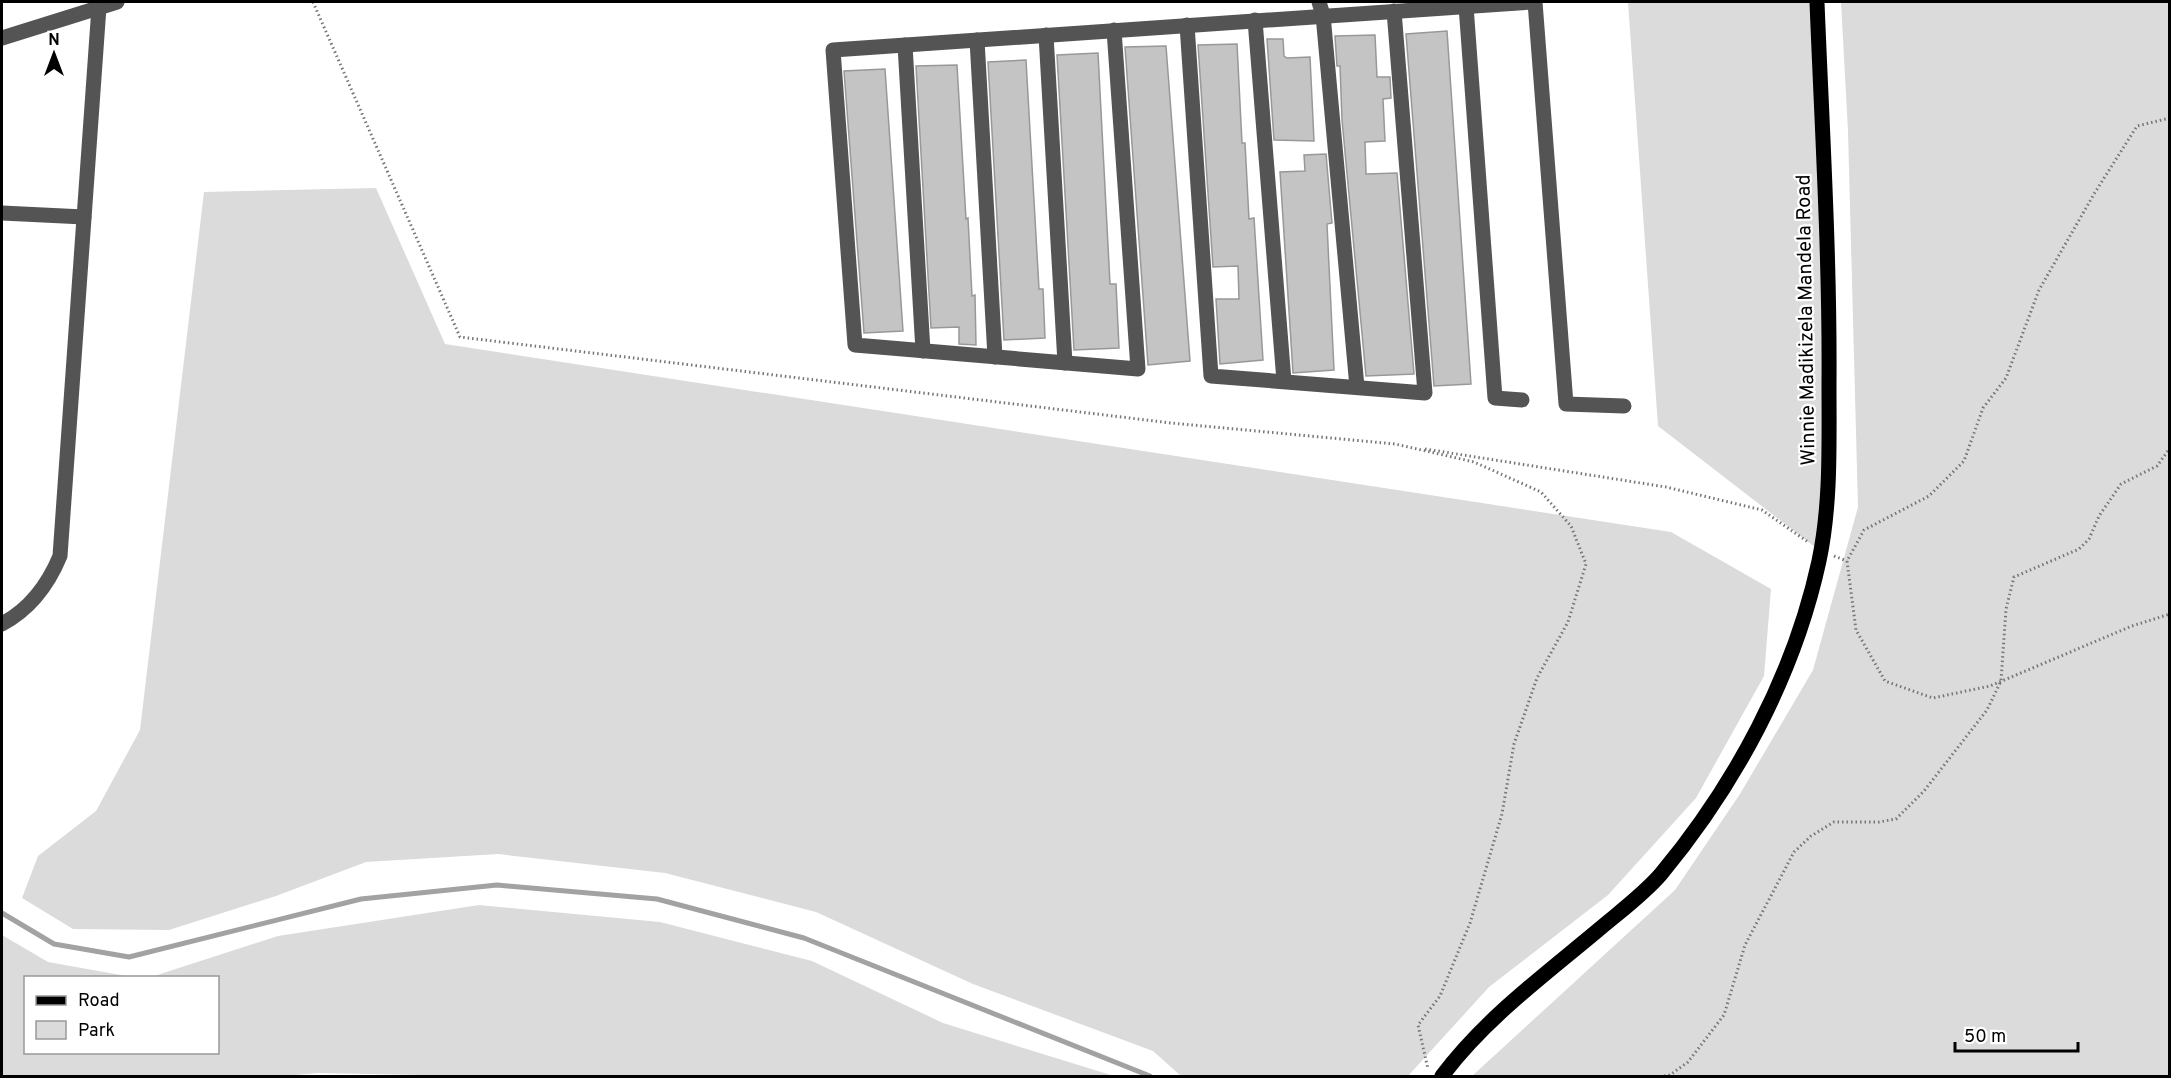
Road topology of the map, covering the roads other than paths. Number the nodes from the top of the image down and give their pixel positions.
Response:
1 (117, 2) edge
2 (1534, 2) edge
3 (1817, 2) edge
4 (1411, 5) edge
5 (1466, 6) junction
6 (99, 7) junction
7 (1367, 7) edge
8 (1321, 8) edge
9 (1303, 9) edge
10 (1395, 11) junction
11 (1255, 20) junction
12 (1187, 25) junction
13 (1114, 30) junction
14 (1046, 35) junction
15 (2, 38) edge
16 (977, 40) junction
17 (905, 45) junction
18 (2, 213) edge
19 (84, 217) junction
20 (923, 351) junction
21 (995, 357) junction
22 (1065, 363) junction
23 (1284, 381) junction
24 (1357, 387) junction
25 (1522, 400) dead end
26 (1624, 406) dead end
27 (2, 624) edge
28 (1442, 1077) edge

1 - 6 street
2 - 5 street
2 - 26 street
3 - 28 main road, Winnie Madikizela Mandela Road
4 - 5 street
4 - 10 street
5 - 25 street
6 - 15 street
6 - 19 street
7 - 8 street
7 - 10 street
8 - 9 street
8 - 24 street
9 - 11 street
10 - 24 street
11 - 12 street
11 - 23 street
12 - 13 street
12 - 23 street
13 - 14 street
13 - 22 street
14 - 16 street
14 - 22 street
16 - 17 street
16 - 21 street
17 - 20 street
17 - 20 street
18 - 19 street
19 - 27 street
20 - 21 street
21 - 22 street
23 - 24 street

